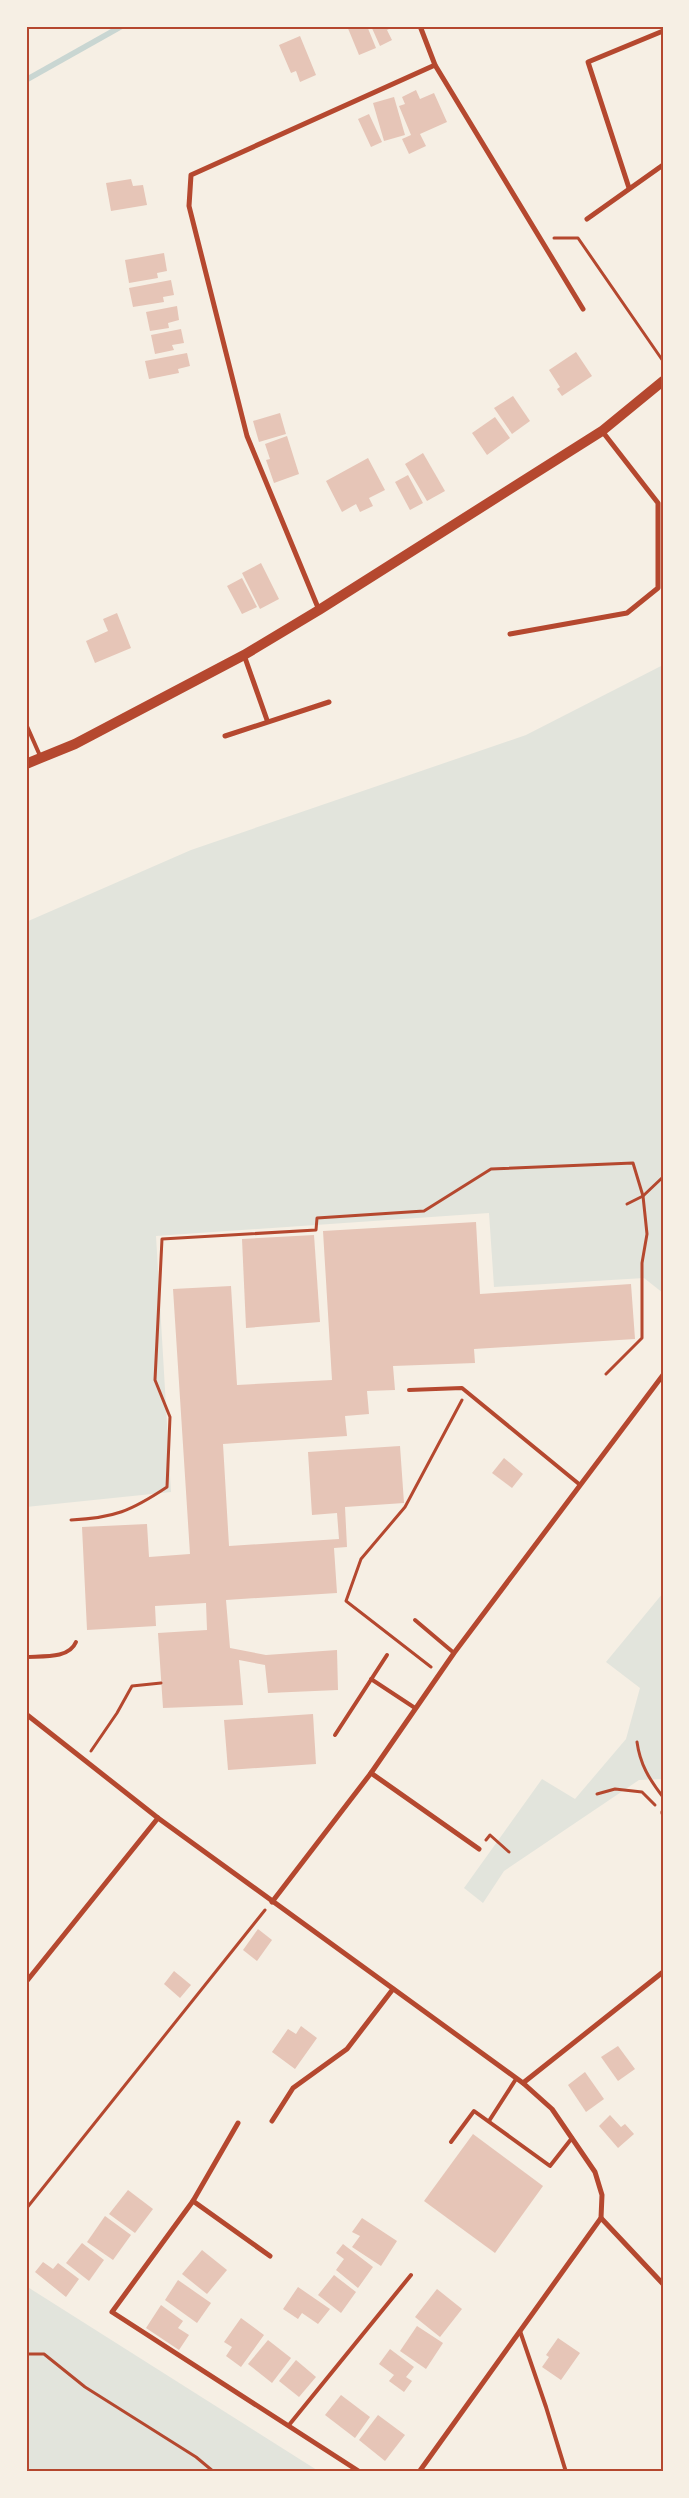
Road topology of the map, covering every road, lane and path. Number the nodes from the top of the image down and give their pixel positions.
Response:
1 (420, 26) edge
2 (663, 31) edge
3 (435, 65) junction
4 (663, 165) edge
5 (629, 188) junction
6 (587, 220) dead end
7 (540, 239) junction
8 (583, 309) dead end
9 (663, 361) edge
10 (663, 381) edge
11 (602, 431) junction
12 (660, 503) edge
13 (319, 610) junction
14 (510, 634) dead end
15 (244, 655) junction
16 (329, 702) dead end
17 (267, 720) junction
18 (26, 724) edge
19 (224, 736) dead end
20 (41, 758) junction
21 (26, 764) edge
22 (663, 1177) edge
23 (643, 1196) junction
24 (627, 1204) dead end
25 (606, 1374) dead end
26 (663, 1375) edge
27 (409, 1390) dead end
28 (466, 1391) junction
29 (579, 1484) junction
30 (71, 1520) dead end
31 (416, 1620) dead end
32 (76, 1642) dead end
33 (454, 1653) junction
34 (387, 1655) dead end
35 (26, 1657) edge
36 (439, 1674) junction
37 (371, 1679) junction
38 (161, 1683) dead end
39 (416, 1708) junction
40 (26, 1714) edge
41 (335, 1735) dead end
42 (637, 1742) dead end
43 (84, 1760) junction
44 (371, 1773) junction
45 (597, 1794) dead end
46 (663, 1797) edge
47 (663, 1812) edge
48 (158, 1818) junction
49 (479, 1849) joint
50 (509, 1852) dead end
51 (272, 1902) junction
52 (663, 1972) edge
53 (26, 1982) edge
54 (393, 1989) junction
55 (516, 2080) junction
56 (523, 2083) junction
57 (272, 2121) dead end
58 (489, 2121) junction
59 (238, 2122) dead end
60 (572, 2138) junction
61 (451, 2142) dead end
62 (193, 2201) junction
63 (26, 2209) edge
64 (601, 2218) junction
65 (270, 2256) dead end
66 (411, 2275) dead end
67 (663, 2284) edge
68 (520, 2331) junction
69 (26, 2354) edge
70 (289, 2425) junction
71 (214, 2472) edge
72 (360, 2472) edge
73 (419, 2472) edge
74 (566, 2472) edge

1 - 3 street
2 - 5 street
3 - 7 street
3 - 13 street
4 - 5 street
5 - 6 street
7 - 8 street
7 - 9 path
10 - 11 main road
11 - 12 street
11 - 13 main road
12 - 14 street
13 - 15 main road
15 - 17 street
15 - 20 main road
16 - 17 street
17 - 19 street
18 - 20 lane
20 - 21 main road
22 - 23 path
23 - 24 path
23 - 25 path
23 - 30 path
26 - 29 street
27 - 28 lane
28 - 29 lane
28 - 36 path
29 - 33 street
31 - 33 lane
32 - 35 lane
33 - 36 street
34 - 37 lane
36 - 39 street
37 - 39 lane
37 - 41 lane
38 - 43 path
39 - 44 street
40 - 43 street
42 - 46 path
43 - 48 street
44 - 49 street
44 - 51 street
45 - 47 path
48 - 51 street
48 - 53 street
49 - 50 path
51 - 54 street
51 - 63 path
52 - 56 street
54 - 55 street
54 - 57 street
55 - 56 street
55 - 58 lane
56 - 60 street
58 - 60 lane
58 - 61 lane
59 - 62 street
60 - 64 street
62 - 65 street
62 - 70 street
64 - 67 street
64 - 68 street
66 - 70 lane
68 - 73 street
68 - 74 lane
69 - 71 path
70 - 72 street

